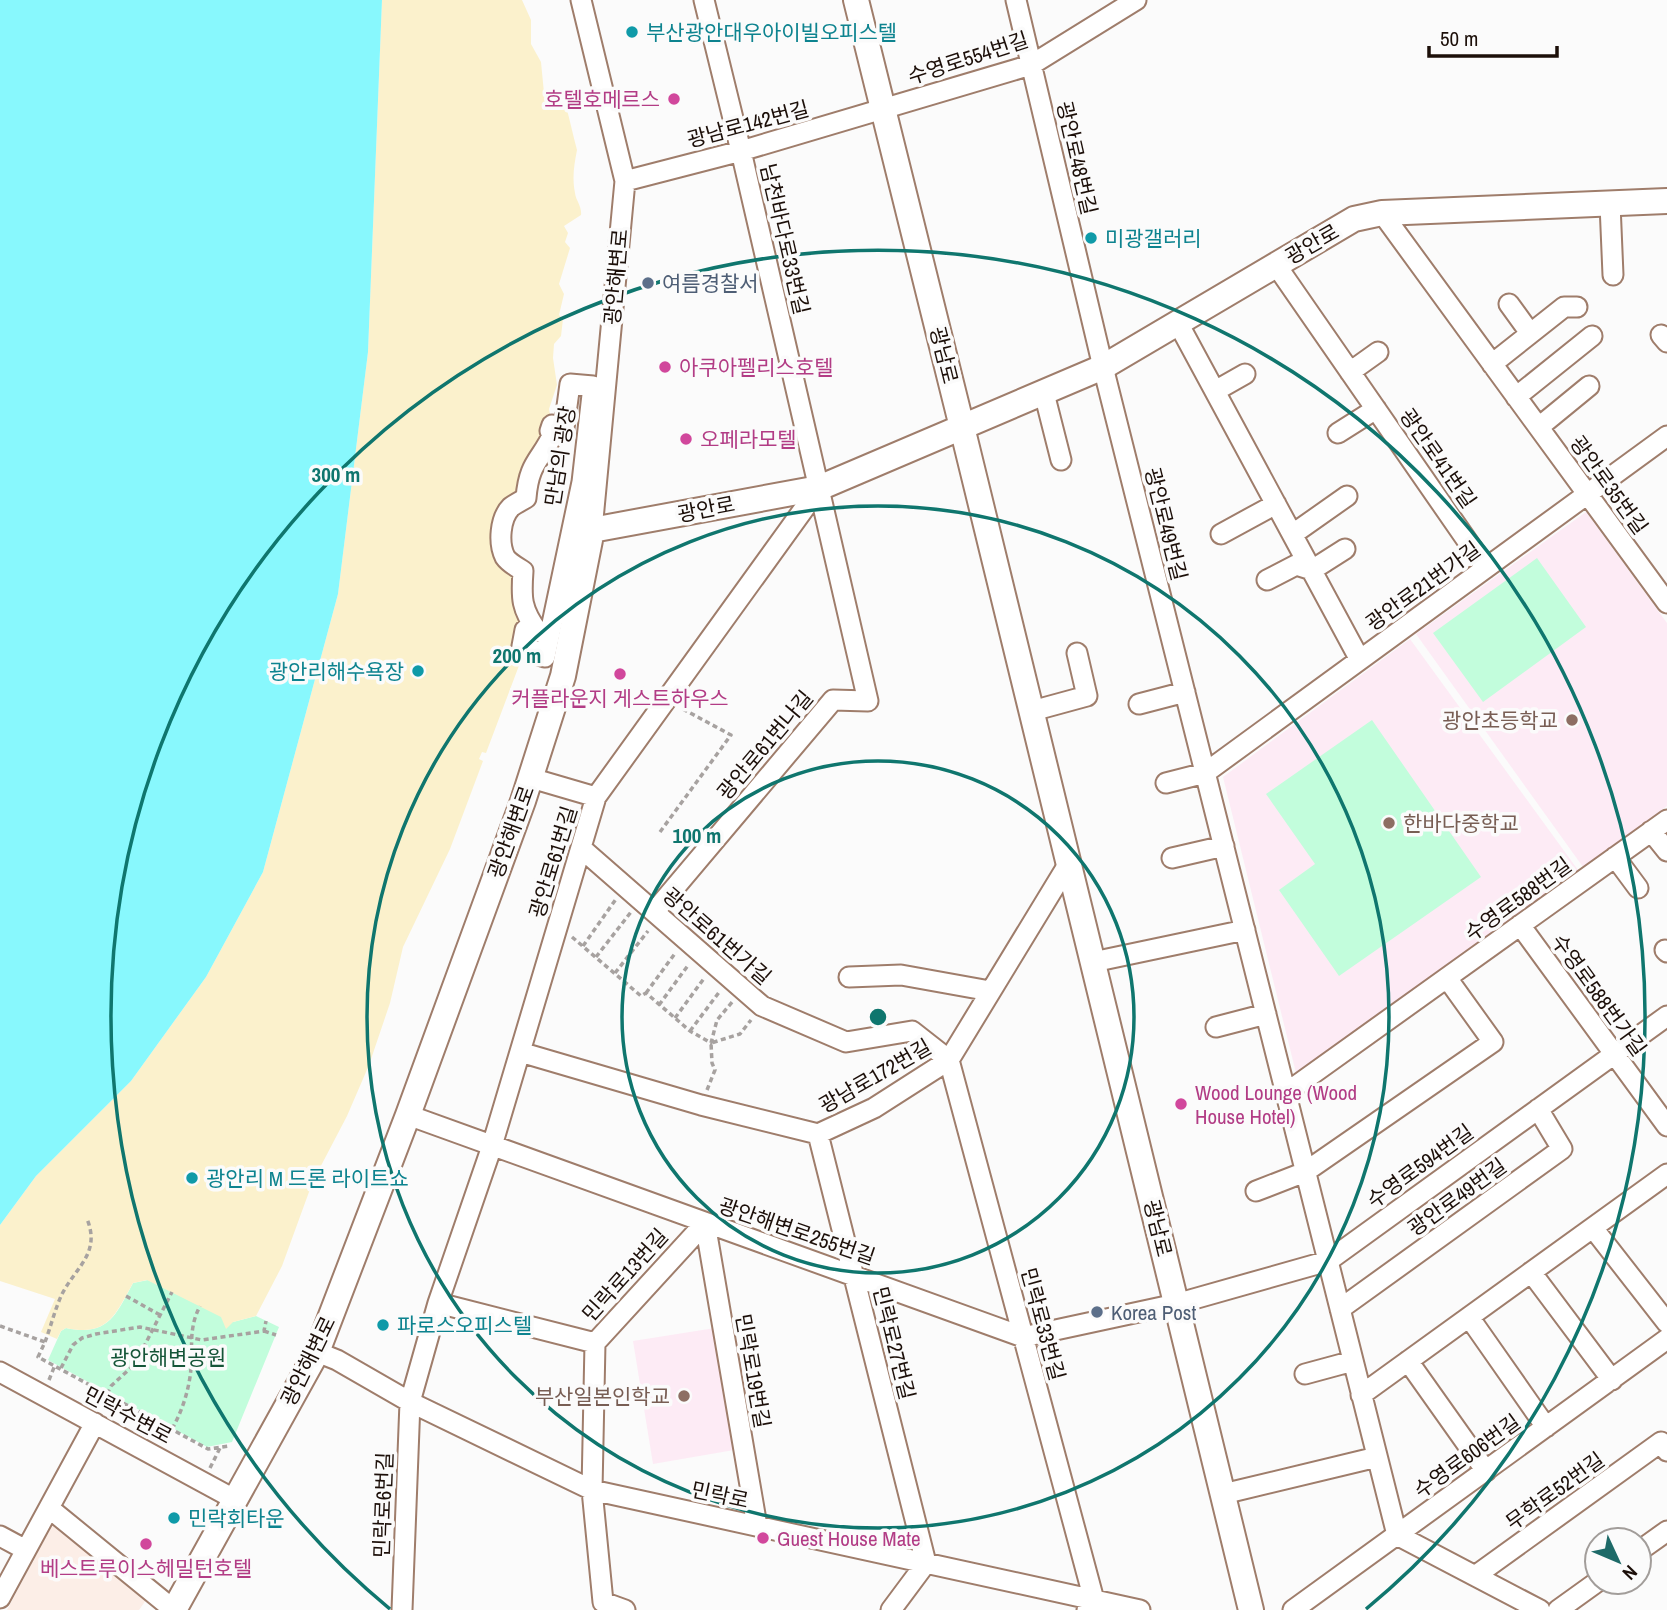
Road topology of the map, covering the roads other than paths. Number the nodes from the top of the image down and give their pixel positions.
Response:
1 (581, 0) edge
2 (704, 0) edge
3 (856, 0) edge
4 (1016, 0) edge
5 (1136, 0) edge
6 (1031, 65) junction
7 (883, 110) junction
8 (741, 150) junction
9 (625, 181) junction
10 (1667, 201) edge
11 (1610, 204) junction
12 (1382, 213) junction
13 (1276, 265) junction
14 (1613, 275) dead end
15 (1509, 304) dead end
16 (1577, 307) dead end
17 (1178, 323) junction
18 (1530, 333) junction
19 (1592, 336) dead end
20 (1378, 352) dead end
21 (1492, 364) junction
22 (1103, 367) junction
23 (1350, 372) junction
24 (1245, 374) dead end
25 (1589, 386) dead end
26 (1215, 391) junction
27 (1044, 393) junction
28 (1516, 397) junction
29 (1376, 409) junction
30 (962, 426) junction
31 (1539, 427) junction
32 (1338, 433) dead end
33 (1667, 436) edge
34 (1061, 460) dead end
35 (819, 488) junction
36 (1587, 494) junction
37 (1347, 496) dead end
38 (1276, 504) junction
39 (592, 530) junction
40 (1221, 534) dead end
41 (1293, 534) junction
42 (1345, 549) dead end
43 (1486, 568) junction
44 (1312, 570) junction
45 (1267, 580) dead end
46 (1667, 603) edge
47 (1077, 653) dead end
48 (545, 657) joint
49 (1360, 660) junction
50 (1185, 692) junction
51 (1139, 704) dead end
52 (1032, 711) junction
53 (1205, 773) junction
54 (531, 778) junction
55 (1166, 783) dead end
56 (596, 797) junction
57 (1659, 825) edge
58 (1224, 846) junction
59 (581, 848) junction
60 (1667, 851) edge
61 (1615, 857) junction
62 (1172, 858) dead end
63 (1069, 863) junction
64 (1638, 888) dead end
65 (652, 909) junction
66 (1520, 925) junction
67 (1245, 930) junction
68 (1093, 962) junction
69 (849, 976) dead end
70 (1447, 978) junction
71 (990, 991) junction
72 (1266, 1014) junction
73 (1667, 1016) edge
74 (1216, 1027) dead end
75 (520, 1052) junction
76 (1614, 1054) junction
77 (949, 1060) junction
78 (1286, 1093) junction
79 (1538, 1109) junction
80 (408, 1115) junction
81 (1667, 1126) edge
82 (818, 1134) junction
83 (492, 1145) junction
84 (1305, 1172) junction
85 (1667, 1174) edge
86 (1256, 1191) dead end
87 (705, 1223) junction
88 (1593, 1228) junction
89 (1328, 1261) junction
90 (1531, 1272) junction
91 (853, 1275) junction
92 (438, 1303) junction
93 (1176, 1304) junction
94 (1340, 1310) junction
95 (1469, 1317) junction
96 (1667, 1323) edge
97 (1023, 1337) junction
98 (1667, 1339) edge
99 (595, 1343) junction
100 (317, 1352) junction
101 (1353, 1361) junction
102 (1409, 1361) junction
103 (0, 1372) edge
104 (1305, 1374) dead end
105 (1612, 1380) junction
106 (1361, 1395) junction
107 (410, 1402) junction
108 (95, 1423) junction
109 (1546, 1427) junction
110 (1664, 1447) edge
111 (1377, 1457) junction
112 (1486, 1471) junction
113 (592, 1490) junction
114 (1223, 1494) junction
115 (234, 1499) junction
116 (49, 1508) junction
117 (757, 1526) junction
118 (1396, 1535) junction
119 (0, 1536) edge
120 (26, 1550) junction
121 (926, 1563) junction
122 (1475, 1576) junction
123 (1583, 1592) edge
124 (0, 1598) edge
125 (1091, 1605) edge
126 (174, 1610) edge
127 (402, 1610) edge
128 (625, 1610) edge
129 (891, 1610) edge
130 (1140, 1610) edge
131 (1251, 1610) edge
132 (1293, 1610) edge
133 (1540, 1610) edge
134 (1558, 1610) edge

1 - 9 street, 광안해변로
2 - 8 street, 남천바다로33번길
3 - 7 main road, 광남로
4 - 6 street, 광안로48번길
5 - 6 street, 수영로554번길
6 - 7 street, 수영로554번길
6 - 22 street, 광안로48번길
7 - 8 street, 광남로142번길
7 - 30 main road, 광남로
8 - 9 street, 광남로142번길
8 - 35 street, 남천바다로33번길
9 - 39 street, 광안해변로
10 - 11 main road, 광안로
11 - 12 main road, 광안로
11 - 14 street
12 - 13 main road, 광안로
12 - 21 street, 광안로35번길
13 - 17 main road, 광안로
13 - 23 street, 광안로41번길
15 - 18 street
16 - 18 street
17 - 22 main road, 광안로
17 - 26 street
18 - 21 street
19 - 28 street
20 - 23 street
21 - 28 street, 광안로35번길
22 - 27 main road, 광안로
22 - 50 street, 광안로49번길
23 - 29 street, 광안로41번길
24 - 26 street
25 - 31 street, 광안로35번길
26 - 38 street
27 - 30 main road, 광안로
27 - 34 street
28 - 31 street, 광안로35번길
29 - 32 street, 광안로41번길
29 - 43 street, 광안로41번길
30 - 35 main road, 광안로
30 - 52 main road, 광남로
31 - 36 street, 광안로35번길
33 - 36 street, 광안로21번가길
35 - 39 main road, 광안로
35 - 56 street, 광안로61번길
35 - 65 street, 광안로61번나길
36 - 43 street, 광안로21번가길
36 - 46 street, 광안로35번길
37 - 41 street
38 - 40 street
38 - 41 street
39 - 54 main road, 광안해변로
41 - 44 street
42 - 44 street
43 - 49 street, 광안로21번가길
44 - 45 street
44 - 49 street
47 - 52 street
48 - 48 street, 만남의 광장
49 - 53 street, 광안로21번가길
50 - 51 street
50 - 53 street, 광안로49번길
52 - 63 main road, 광남로
53 - 55 street
53 - 58 street, 광안로49번길
54 - 56 street
54 - 80 main road, 광안해변로
56 - 59 street, 광안로61번길
57 - 60 street, 수영로588번길
57 - 61 street, 수영로588번길
58 - 62 street
58 - 67 street, 광안로49번길
59 - 65 street, 광안로61번가길
59 - 75 street, 광안로61번길
61 - 64 street
61 - 66 street, 수영로588번길
63 - 68 main road, 광남로
63 - 71 street, 광남로172번길
65 - 77 street, 광안로61번가길
66 - 70 street, 수영로588번길
66 - 76 street, 수영로588번가길
67 - 68 street
67 - 72 street, 광안로49번길
68 - 93 main road, 광남로
69 - 71 street
70 - 78 street, 수영로588번길
70 - 84 street
71 - 77 street, 광남로172번길
72 - 74 street
72 - 78 street, 광안로49번길
73 - 76 street, 수영로594번길
75 - 82 street, 광남로172번길
75 - 83 street, 광안로61번길
76 - 79 street, 수영로594번길
76 - 81 street, 수영로588번가길
77 - 82 street, 광남로172번길
77 - 97 street, 민락로33번길
78 - 84 street, 광안로49번길
79 - 89 street, 수영로594번길
79 - 94 street, 광안로49번길
80 - 83 street, 광안해변로255번길
80 - 100 main road, 광안해변로
82 - 91 street, 민락로27번길
83 - 87 street, 광안해변로255번길
83 - 92 street, 광안로61번길
84 - 86 street
84 - 89 street, 광안로49번길
85 - 88 street
87 - 91 street, 광안해변로255번길
87 - 99 street, 민락로13번길
87 - 117 street, 민락로19번길
88 - 90 street
88 - 96 street
89 - 93 street, 수영로594번길
89 - 94 street, 광안로49번길
90 - 95 street
90 - 105 street
91 - 97 street, 광안해변로255번길
91 - 121 street, 민락로27번길
92 - 99 street
92 - 107 street, 광안로61번길
93 - 97 street
93 - 114 main road, 광남로
94 - 101 street, 광안로49번길
95 - 102 street
95 - 109 street
97 - 125 street, 민락로33번길
98 - 105 street, 수영로606번길
99 - 113 street, 민락로13번길
100 - 107 street, 민락로
100 - 115 main road, 광안해변로
101 - 104 street
101 - 106 street, 광안로49번길
102 - 106 street
102 - 112 street
103 - 108 street, 민락수변로
105 - 109 street, 수영로606번길
106 - 111 street, 광안로49번길
107 - 113 street, 민락로
107 - 127 street, 민락로6번길
108 - 115 street, 민락수변로
108 - 116 street
109 - 112 street, 수영로606번길
110 - 122 street, 무학로52번길
111 - 114 street
111 - 118 street, 광안로49번길
112 - 118 street, 수영로606번길
113 - 117 street, 민락로
113 - 128 street, 민락로13번길
114 - 131 main road, 광남로
115 - 126 main road, 광안해변로
116 - 120 street
116 - 126 street
117 - 121 street, 민락로
118 - 122 street
118 - 132 street, 수영로606번길
119 - 120 street
120 - 124 street
121 - 125 street, 민락로
121 - 129 street
122 - 133 street
123 - 134 street
125 - 130 street, 민락로

